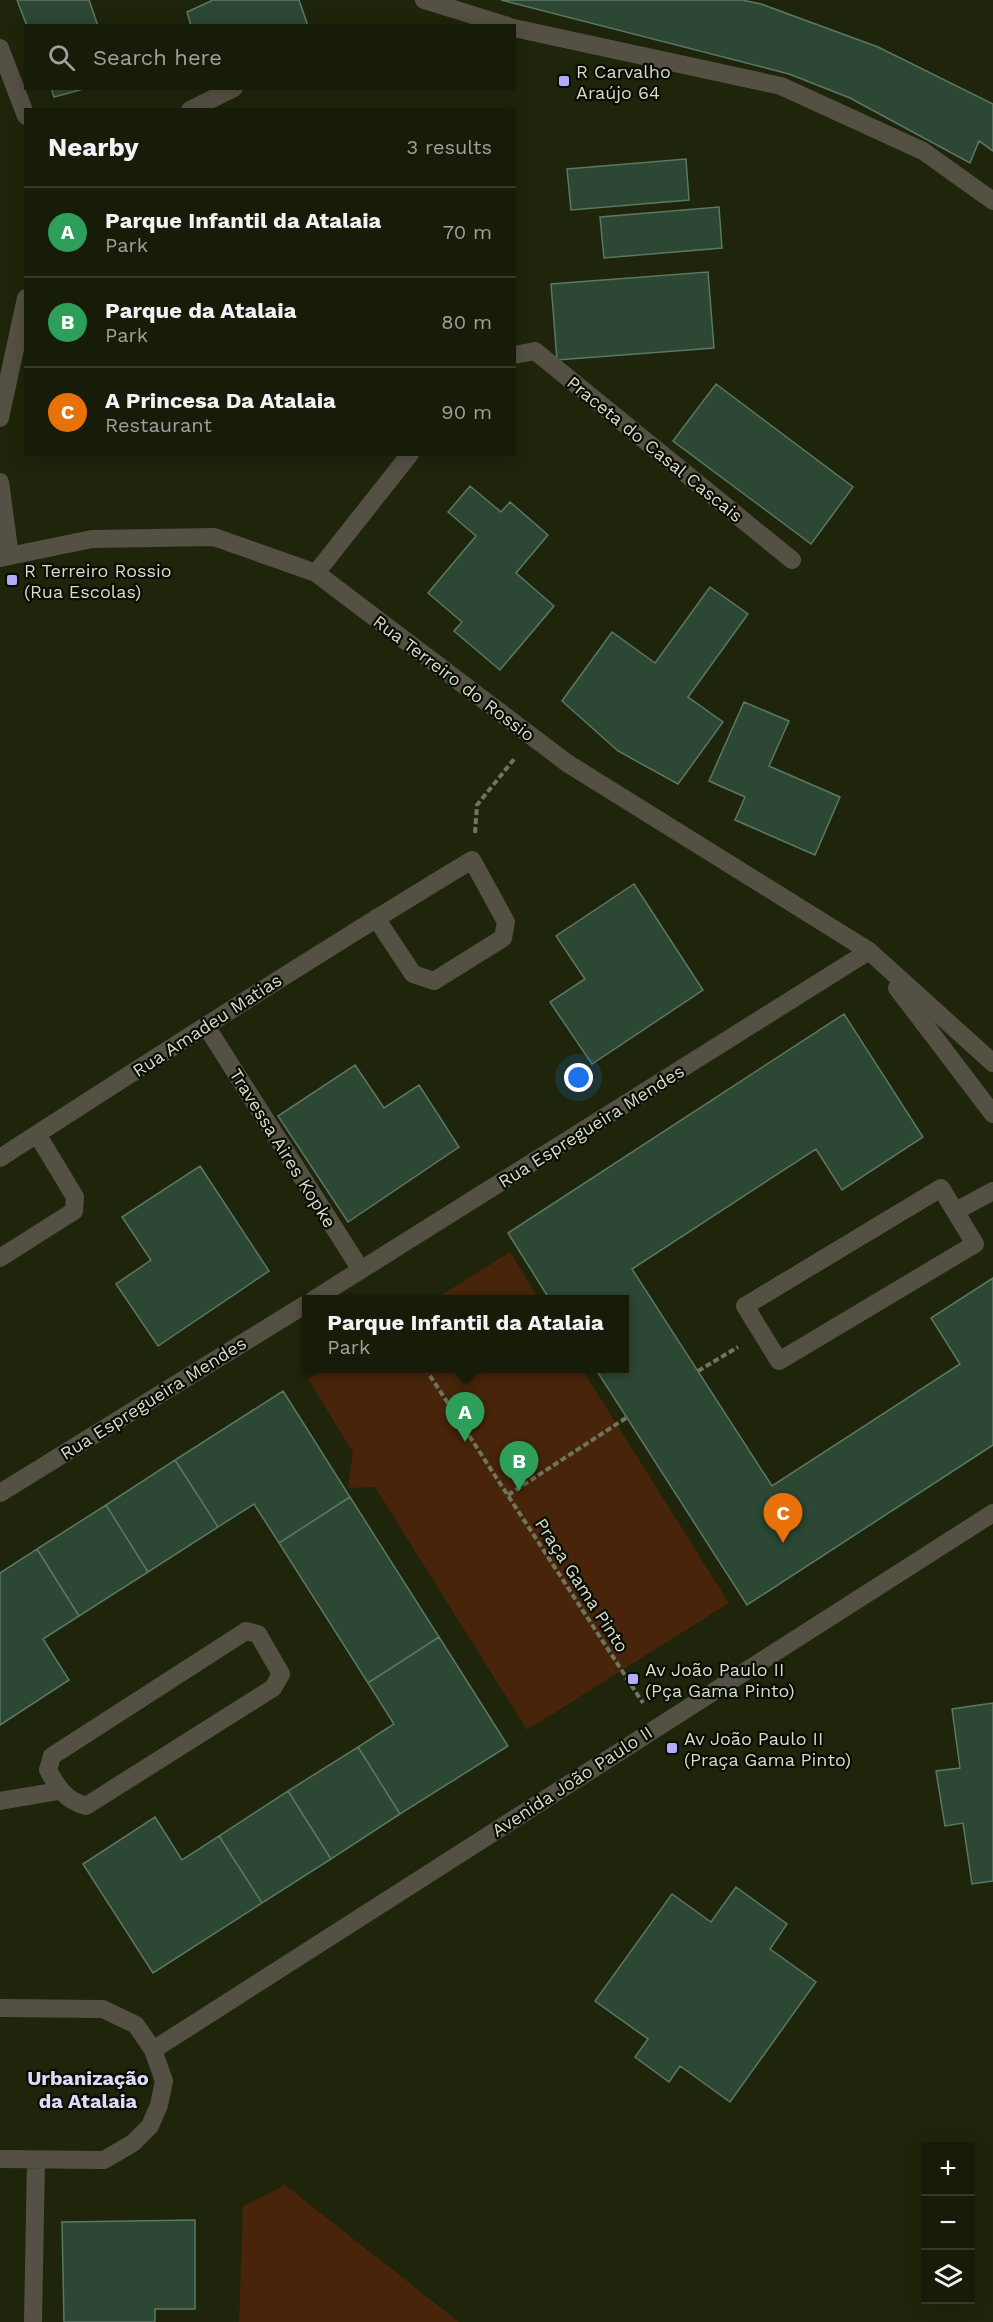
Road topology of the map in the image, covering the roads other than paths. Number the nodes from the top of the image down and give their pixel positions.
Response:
1 (424, 0) edge
2 (502, 24) edge
3 (516, 29) edge
4 (536, 34) junction
5 (516, 43) edge
6 (0, 48) edge
7 (230, 90) edge
8 (194, 108) edge
9 (24, 111) edge
10 (993, 201) edge
11 (24, 307) edge
12 (516, 354) edge
13 (0, 415) edge
14 (408, 456) edge
15 (0, 482) edge
16 (5, 557) edge
17 (792, 560) dead end
18 (316, 573) junction
19 (376, 918) junction
20 (869, 951) junction
21 (206, 1026) junction
22 (993, 1063) edge
23 (993, 1114) edge
24 (37, 1134) junction
25 (0, 1158) edge
26 (993, 1191) edge
27 (956, 1211) junction
28 (0, 1258) edge
29 (361, 1270) junction
30 (320, 1295) edge
31 (302, 1306) edge
32 (0, 1493) edge
33 (993, 1513) edge
34 (59, 1791) junction
35 (0, 1801) edge
36 (0, 2008) edge
37 (153, 2050) junction
38 (0, 2159) edge
39 (36, 2160) junction
40 (33, 2322) edge

1 - 2 street
3 - 4 street
4 - 5 street
4 - 10 street
6 - 9 street
7 - 8 street
11 - 13 street
12 - 17 street, Praceta do Casal Cascais
14 - 18 street
15 - 16 street
16 - 18 street, Rua Terreiro do Rossio
18 - 20 street, Rua Terreiro do Rossio
19 - 19 street, Rua Amadeu Matias
19 - 21 street, Rua Amadeu Matias
20 - 22 street, Rua Terreiro do Rossio
20 - 23 street, Rua Terreiro do Rossio
20 - 29 street, Rua Espregueira Mendes
21 - 24 street, Rua Amadeu Matias
21 - 29 street, Travessa Aires Kopke
24 - 25 street, Rua Amadeu Matias
24 - 28 street
26 - 27 street
27 - 27 street
29 - 30 street, Rua Espregueira Mendes
31 - 32 street, Rua Espregueira Mendes
33 - 37 street, Avenida João Paulo II
34 - 34 street
34 - 35 street
36 - 37 street
37 - 39 street
38 - 39 street
39 - 40 street

